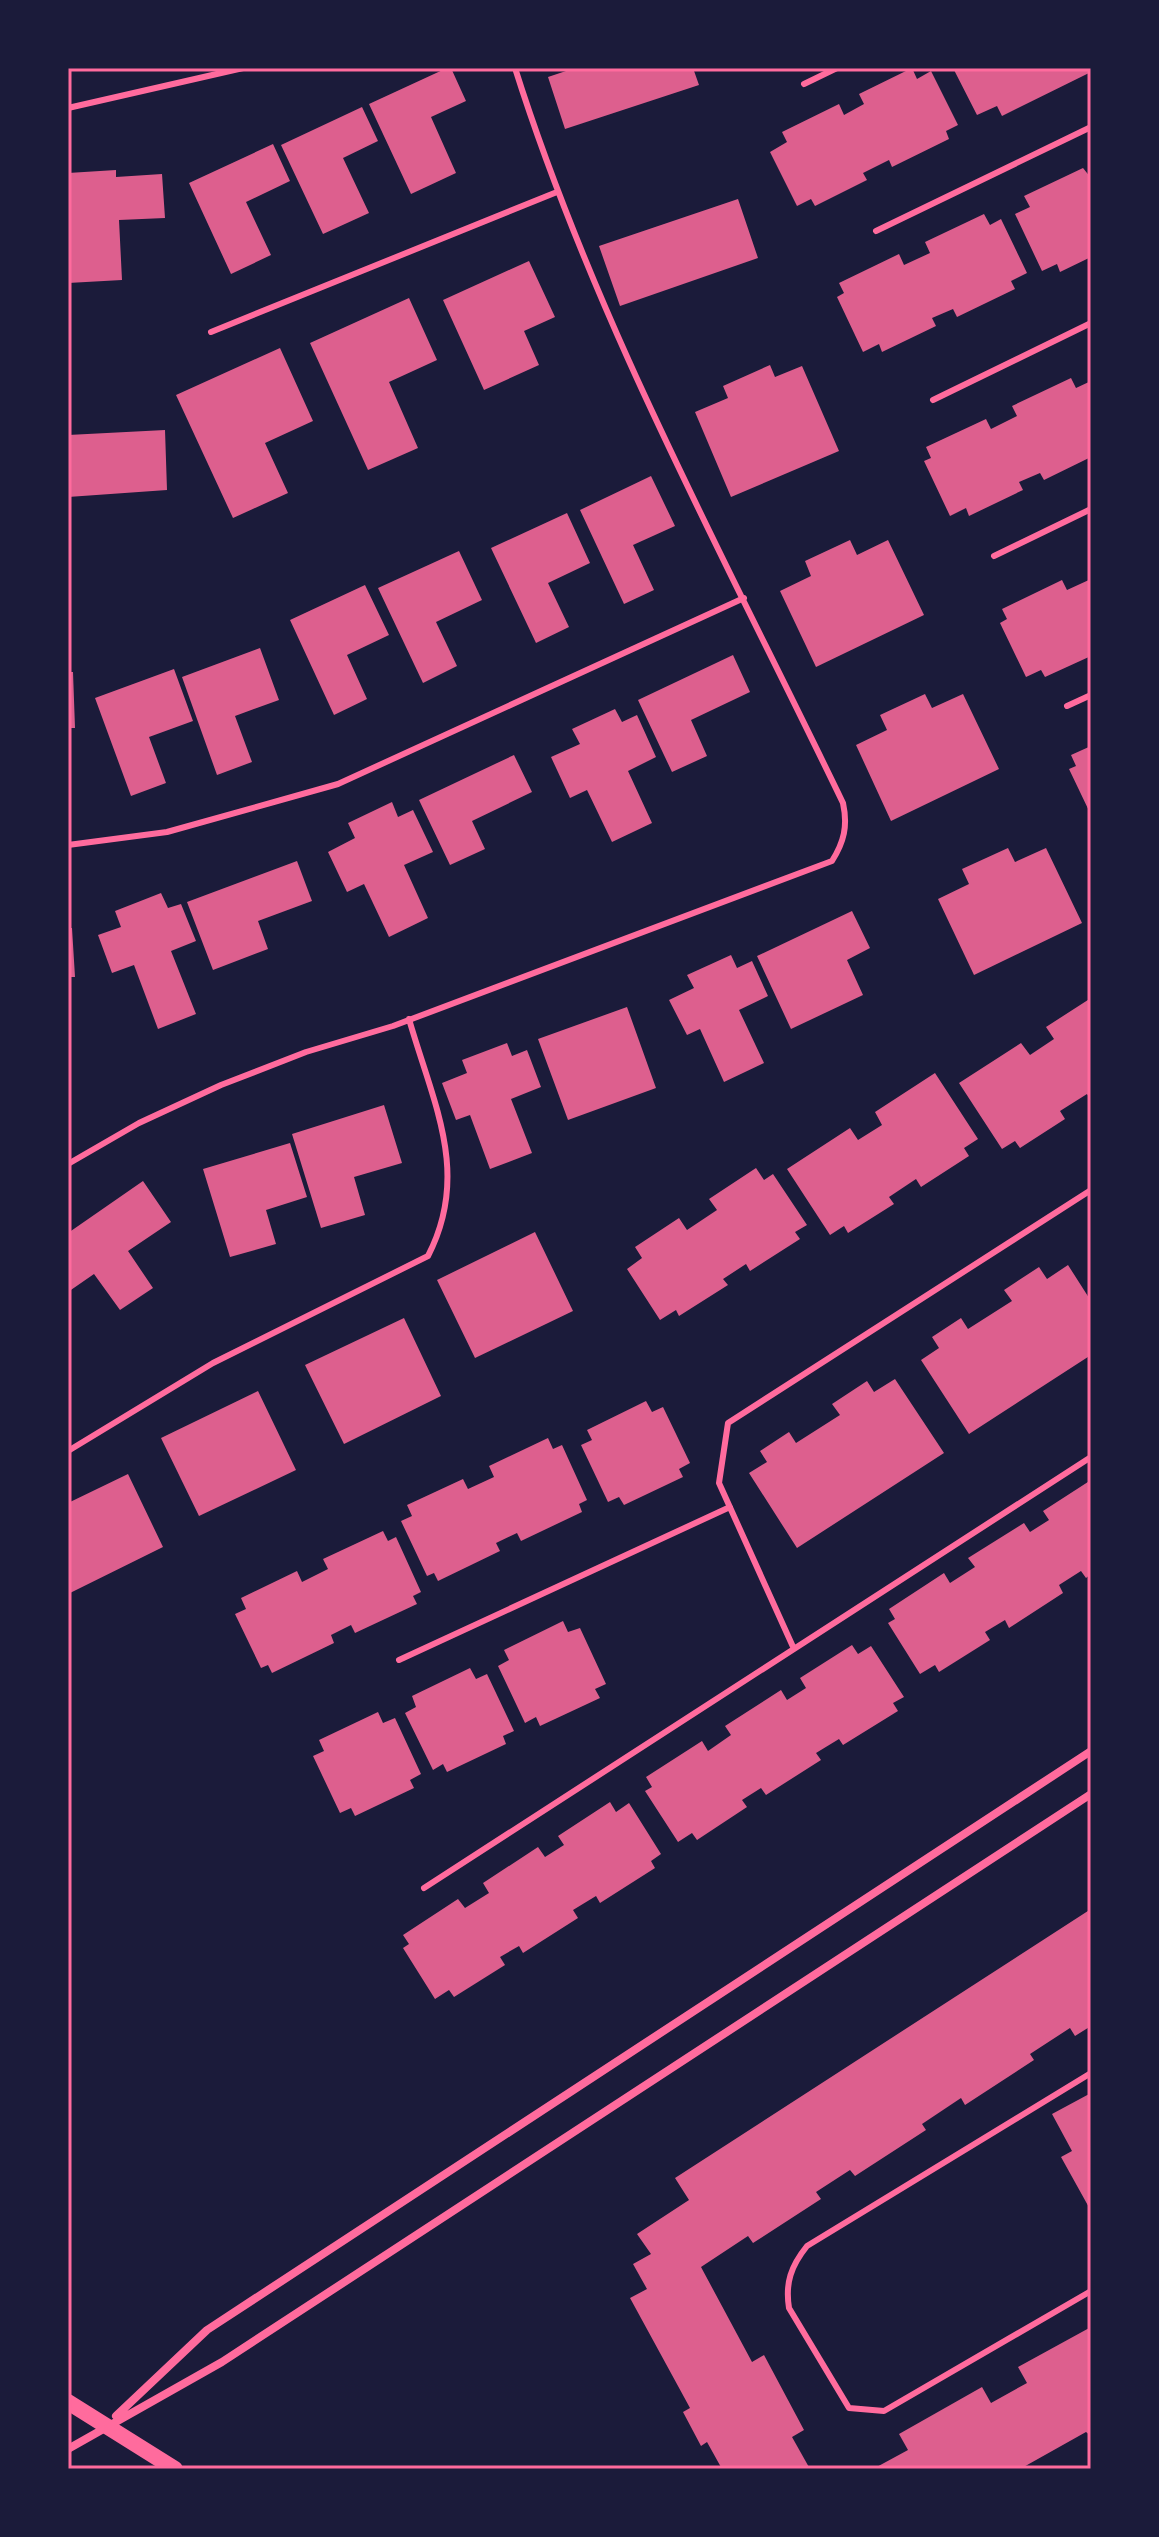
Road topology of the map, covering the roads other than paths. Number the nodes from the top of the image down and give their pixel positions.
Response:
1 (243, 68) edge
2 (515, 68) edge
3 (837, 68) edge
4 (804, 84) dead end
5 (68, 108) edge
6 (1091, 127) edge
7 (557, 192) junction
8 (876, 231) dead end
9 (1091, 323) edge
10 (211, 332) dead end
11 (933, 400) dead end
12 (1091, 509) edge
13 (994, 556) dead end
14 (744, 598) junction
15 (1091, 695) edge
16 (1067, 706) dead end
17 (68, 845) edge
18 (409, 1019) junction
19 (68, 1164) edge
20 (1091, 1190) edge
21 (68, 1451) edge
22 (1091, 1457) edge
23 (730, 1507) junction
24 (794, 1649) junction
25 (399, 1660) dead end
26 (1091, 1751) edge
27 (1091, 1794) edge
28 (424, 1888) dead end
29 (1091, 2073) edge
30 (1091, 2291) edge
31 (68, 2402) edge
32 (107, 2425) junction
33 (68, 2449) edge
34 (175, 2469) edge

1 - 5 lane
2 - 7 lane
3 - 4 lane
6 - 8 lane
7 - 10 lane
7 - 14 lane
9 - 11 lane
12 - 13 lane
14 - 17 lane
14 - 18 lane
15 - 16 lane
18 - 19 lane
18 - 21 lane
20 - 23 lane
22 - 24 lane
23 - 24 lane
23 - 25 lane
24 - 28 lane
26 - 32 street
27 - 32 street
29 - 30 lane
31 - 32 main road
32 - 33 street
32 - 34 main road

